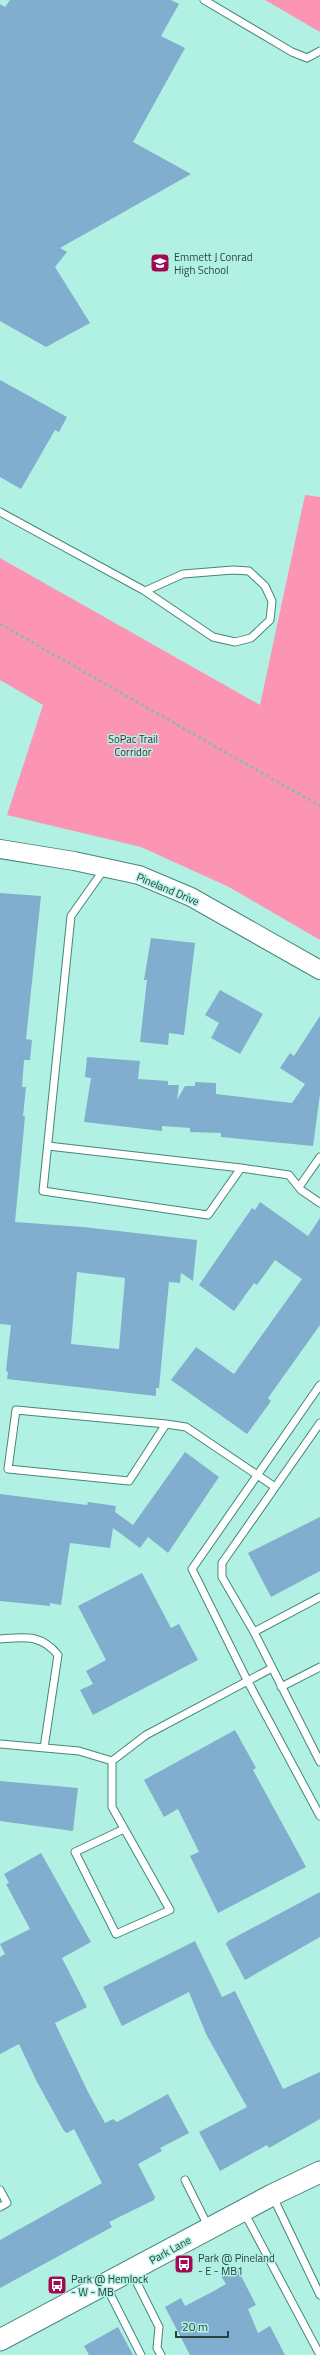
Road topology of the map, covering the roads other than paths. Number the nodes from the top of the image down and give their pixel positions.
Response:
1 (204, 0) edge
2 (320, 51) edge
3 (0, 512) edge
4 (145, 591) junction
5 (0, 849) edge
6 (105, 868) junction
7 (320, 970) edge
8 (48, 1146) junction
9 (320, 1157) edge
10 (241, 1168) junction
11 (299, 1186) junction
12 (320, 1203) edge
13 (320, 1385) edge
14 (320, 1423) edge
15 (166, 1424) junction
16 (257, 1475) junction
17 (275, 1487) junction
18 (320, 1597) edge
19 (254, 1632) junction
20 (0, 1639) edge
21 (320, 1667) edge
22 (272, 1668) junction
23 (247, 1680) junction
24 (281, 1687) junction
25 (0, 1744) edge
26 (44, 1748) junction
27 (112, 1761) junction
28 (320, 1762) edge
29 (320, 1816) edge
30 (124, 1829) junction
31 (320, 2172) edge
32 (185, 2180) dead end
33 (0, 2190) edge
34 (272, 2195) junction
35 (0, 2207) edge
36 (243, 2210) junction
37 (209, 2228) junction
38 (131, 2271) junction
39 (105, 2284) junction
40 (320, 2295) edge
41 (0, 2340) edge
42 (141, 2355) edge
43 (161, 2355) edge
44 (320, 2355) edge

1 - 2 lane
3 - 4 lane
4 - 4 lane
5 - 6 street, Pineland Drive
6 - 7 street, Pineland Drive
6 - 8 lane
8 - 10 lane
8 - 10 lane
9 - 11 lane
10 - 11 lane
11 - 12 lane
13 - 16 lane
14 - 17 lane
15 - 15 lane
15 - 16 lane
16 - 17 lane
16 - 23 lane
17 - 19 lane
18 - 19 lane
19 - 22 lane
20 - 26 lane
21 - 24 lane
22 - 23 lane
22 - 24 lane
23 - 27 lane
23 - 29 lane
24 - 28 lane
25 - 26 lane
26 - 27 lane
27 - 30 lane
30 - 30 lane
31 - 34 main road, Park Lane
32 - 37 lane
33 - 35 lane
34 - 36 main road, Park Lane
34 - 40 lane
36 - 37 main road, Park Lane
36 - 44 lane
37 - 38 main road, Park Lane
38 - 39 main road, Park Lane
38 - 43 lane
39 - 41 main road, Park Lane
39 - 42 lane

